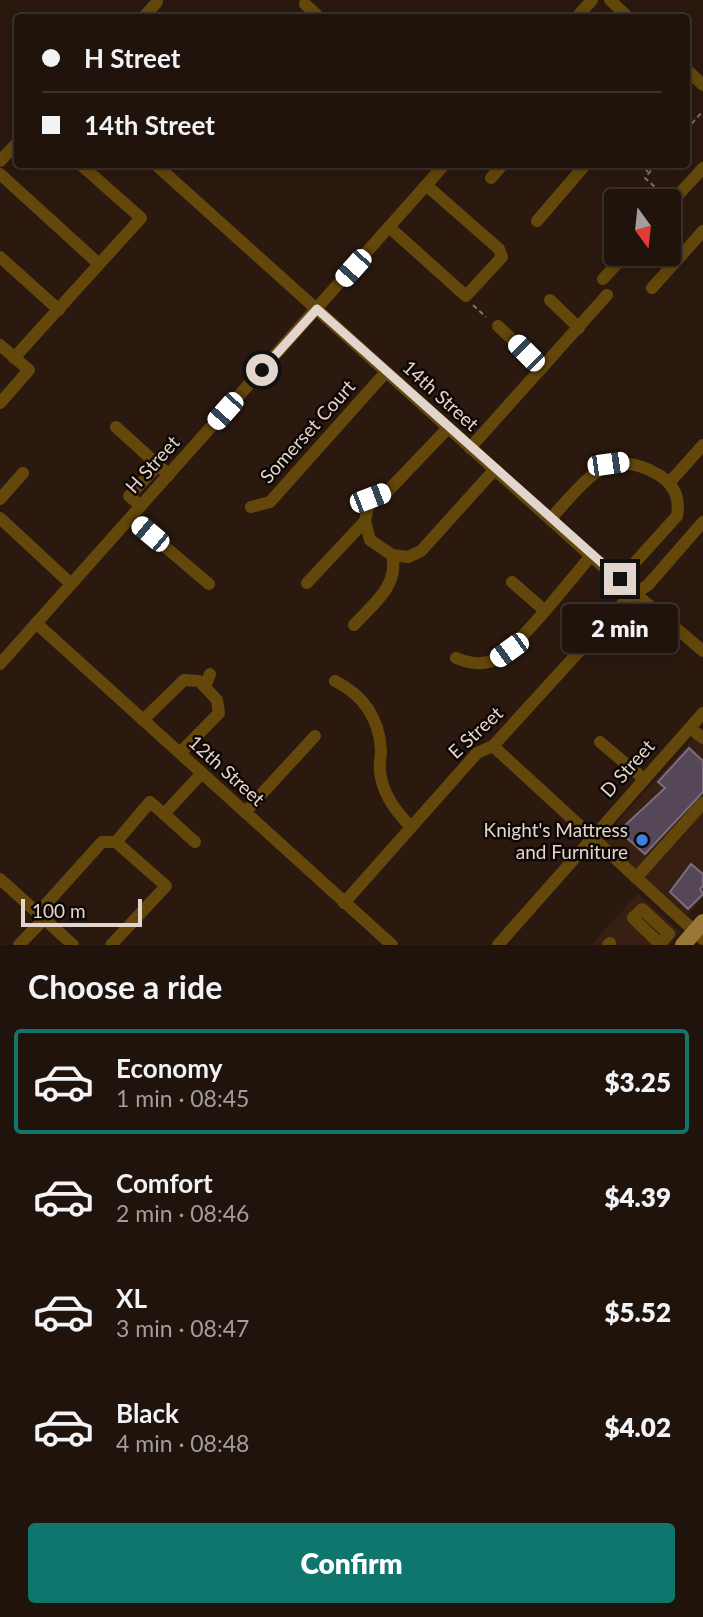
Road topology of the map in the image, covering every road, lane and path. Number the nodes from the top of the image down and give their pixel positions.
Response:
1 (592, 0) edge
2 (610, 0) edge
3 (157, 2) dead end
4 (305, 4) dead end
5 (146, 14) edge
6 (316, 14) edge
7 (580, 14) edge
8 (625, 14) edge
9 (690, 73) edge
10 (703, 85) edge
11 (703, 111) edge
12 (690, 126) edge
13 (14, 146) edge
14 (0, 161) edge
15 (85, 168) edge
16 (159, 168) edge
17 (441, 168) edge
18 (500, 168) edge
19 (582, 168) edge
20 (644, 168) edge
21 (652, 168) edge
22 (703, 168) edge
23 (649, 172) junction
24 (0, 174) edge
25 (491, 178) dead end
26 (426, 185) junction
27 (656, 189) edge
28 (681, 192) edge
29 (537, 220) dead end
30 (389, 227) junction
31 (703, 231) edge
32 (0, 257) edge
33 (99, 264) junction
34 (615, 266) edge
35 (603, 279) dead end
36 (652, 288) dead end
37 (607, 295) dead end
38 (466, 296) junction
39 (550, 300) dead end
40 (317, 309) junction
41 (59, 310) junction
42 (486, 317) dead end
43 (498, 326) dead end
44 (579, 328) junction
45 (0, 345) edge
46 (14, 358) junction
47 (542, 368) junction
48 (386, 372) junction
49 (0, 403) edge
50 (116, 427) dead end
51 (448, 428) junction
52 (703, 445) edge
53 (470, 448) junction
54 (158, 465) junction
55 (495, 469) junction
56 (23, 473) dead end
57 (169, 475) junction
58 (669, 483) junction
59 (0, 499) edge
60 (141, 506) junction
61 (251, 507) dead end
62 (0, 518) edge
63 (131, 518) junction
64 (550, 519) junction
65 (365, 520) junction
66 (703, 522) edge
67 (392, 555) junction
68 (592, 556) junction
69 (620, 579) junction
70 (512, 582) dead end
71 (307, 583) dead end
72 (71, 584) junction
73 (209, 584) dead end
74 (635, 593) junction
75 (544, 610) junction
76 (36, 623) junction
77 (354, 625) dead end
78 (703, 651) edge
79 (456, 658) dead end
80 (0, 664) edge
81 (210, 674) dead end
82 (335, 681) dead end
83 (205, 687) junction
84 (703, 713) edge
85 (143, 720) junction
86 (690, 728) junction
87 (315, 736) dead end
88 (703, 738) edge
89 (600, 742) dead end
90 (493, 746) junction
91 (180, 753) junction
92 (202, 773) junction
93 (644, 779) junction
94 (703, 803) edge
95 (245, 812) junction
96 (164, 814) junction
97 (411, 827) junction
98 (591, 838) junction
99 (116, 842) junction
100 (195, 842) dead end
101 (636, 878) junction
102 (0, 879) edge
103 (344, 903) junction
104 (41, 916) junction
105 (700, 931) edge
106 (19, 945) edge
107 (73, 945) edge
108 (111, 945) edge
109 (392, 945) edge
110 (499, 945) edge
111 (683, 945) edge

1 - 7 street
2 - 8 street
3 - 5 street
4 - 6 street
9 - 10 street
11 - 12 path
13 - 14 street
15 - 33 street
16 - 40 street, 14th Street
17 - 26 street, H Street
18 - 25 street
19 - 29 street
20 - 23 path
21 - 23 path
22 - 28 street
23 - 27 path
24 - 33 street
26 - 30 street, H Street
26 - 38 street
30 - 38 street
30 - 40 street, H Street
31 - 36 street
32 - 41 street
33 - 41 street
34 - 35 street
37 - 44 street
38 - 42 path
39 - 44 street
40 - 48 street, 14th Street
40 - 57 street, H Street
41 - 46 street
43 - 47 street
44 - 47 street
45 - 46 street
46 - 49 street
47 - 53 street
48 - 51 street, 14th Street
48 - 61 street, Somerset Court
50 - 54 street
51 - 53 street, 14th Street
51 - 65 street
52 - 58 street
53 - 55 street, 14th Street
54 - 57 street
54 - 60 street
55 - 64 street, 14th Street
55 - 67 street
56 - 59 street
57 - 60 street, H Street
58 - 64 street
58 - 69 street
60 - 63 street, H Street
62 - 72 street
63 - 72 street, H Street
63 - 73 street
64 - 68 street, 14th Street
65 - 67 street
65 - 71 street
66 - 74 street, E Street
67 - 77 street
68 - 69 street, 14th Street
68 - 75 street
69 - 74 street, 14th Street
70 - 75 street
72 - 76 street, H Street
74 - 78 street, 14th Street
74 - 90 street, E Street
75 - 79 street
76 - 80 street, H Street
76 - 85 street, 12th Street
81 - 83 street
82 - 97 street
83 - 85 street
83 - 91 street
84 - 86 street, D Street
85 - 91 street, 12th Street
86 - 88 street
86 - 93 street, D Street
87 - 95 street
89 - 93 street
90 - 97 street, E Street
90 - 98 street
91 - 92 street, 12th Street
92 - 95 street, 12th Street
92 - 96 street
93 - 98 street, D Street
94 - 101 street
95 - 103 street, 12th Street
96 - 99 street
96 - 100 street
97 - 103 street, E Street
98 - 101 street
98 - 110 street, D Street
99 - 104 street
99 - 108 street
101 - 105 street
102 - 104 street
103 - 109 street, 12th Street
104 - 106 street
104 - 107 street
105 - 111 main road

